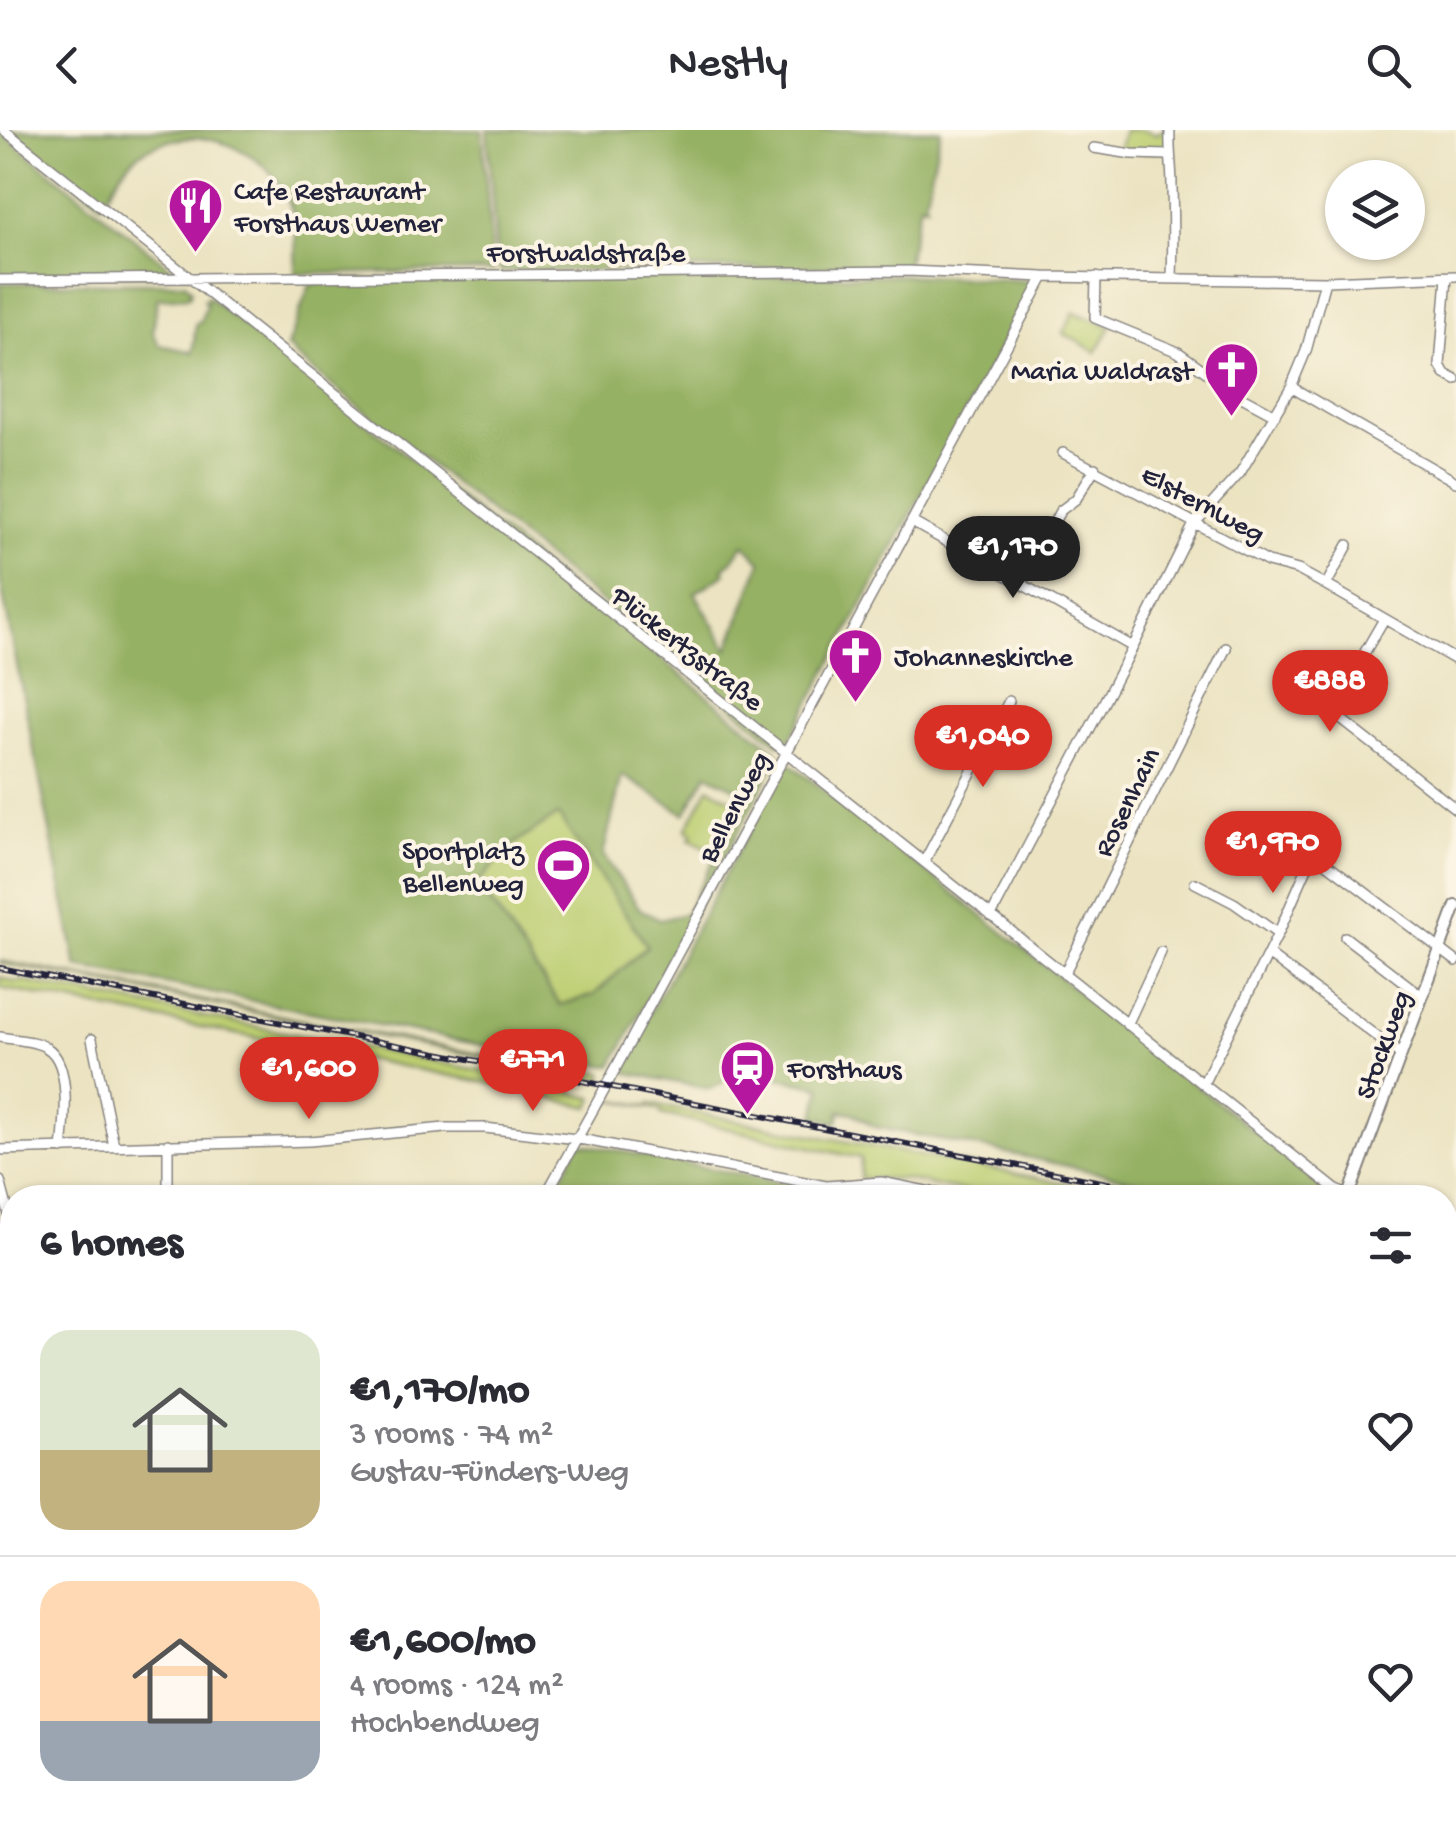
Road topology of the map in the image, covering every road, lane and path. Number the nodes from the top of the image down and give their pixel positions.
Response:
1 (4, 130) edge
2 (1170, 130) edge
3 (1094, 148) dead end
4 (1168, 155) junction
5 (1096, 276) junction
6 (1044, 277) junction
7 (1451, 277) edge
8 (188, 278) junction
9 (1172, 278) junction
10 (0, 280) edge
11 (1324, 281) junction
12 (1456, 380) edge
13 (1292, 387) junction
14 (1275, 415) junction
15 (1063, 454) dead end
16 (1095, 468) junction
17 (1456, 482) edge
18 (912, 522) junction
19 (1194, 524) junction
20 (1348, 545) dead end
21 (1021, 584) junction
22 (1326, 585) junction
23 (1384, 619) junction
24 (1132, 647) junction
25 (1226, 648) dead end
26 (1456, 660) edge
27 (1009, 701) dead end
28 (786, 753) junction
29 (1456, 808) edge
30 (1272, 822) dead end
31 (1313, 854) junction
32 (924, 862) junction
33 (1195, 883) dead end
34 (1456, 906) edge
35 (991, 916) junction
36 (1278, 934) junction
37 (1345, 937) dead end
38 (1440, 948) junction
39 (1161, 952) dead end
40 (1268, 954) junction
41 (1456, 961) edge
42 (1064, 974) junction
43 (1422, 996) junction
44 (1127, 1024) junction
45 (0, 1037) edge
46 (92, 1040) dead end
47 (1401, 1055) junction
48 (1203, 1084) junction
49 (576, 1138) junction
50 (168, 1144) junction
51 (114, 1146) junction
52 (62, 1148) junction
53 (0, 1150) edge
54 (168, 1185) edge
55 (551, 1185) edge
56 (821, 1185) edge
57 (840, 1185) edge
58 (895, 1185) edge
59 (1330, 1185) edge
60 (1352, 1185) edge

1 - 8 street, Plückertzstraße
2 - 4 street
3 - 4 street
4 - 9 street
5 - 6 street, Forstwaldstraße
5 - 9 street, Forstwaldstraße
5 - 14 street
6 - 8 street, Forstwaldstraße
6 - 18 street, Bellenweg
7 - 11 street, Forstwaldstraße
7 - 12 street
8 - 10 street, Forstwaldstraße
8 - 28 street, Plückertzstraße
9 - 11 street, Forstwaldstraße
11 - 13 street
13 - 14 street
13 - 17 street
14 - 19 street
15 - 16 street, Elsternweg
16 - 19 street, Elsternweg
16 - 21 street
18 - 21 street
18 - 28 street, Bellenweg
19 - 22 street, Elsternweg
19 - 24 street
20 - 22 street
21 - 24 street
22 - 23 street, Elsternweg
23 - 26 street, Elsternweg
23 - 29 street
24 - 35 street
25 - 42 street, Rosenhain
27 - 32 street
28 - 32 street, Plückertzstraße
28 - 49 street, Bellenweg
30 - 31 street
31 - 36 street
31 - 38 street
32 - 35 street, Plückertzstraße
33 - 36 street
34 - 38 street, Stockweg
35 - 42 street, Plückertzstraße
36 - 40 street
37 - 43 street
38 - 41 street
38 - 43 street, Stockweg
39 - 44 street
40 - 47 street
40 - 48 street
42 - 44 street, Plückertzstraße
43 - 47 street, Stockweg
44 - 48 street, Plückertzstraße
45 - 52 street
46 - 51 street
47 - 60 street, Stockweg
48 - 59 street, Plückertzstraße
49 - 50 street
49 - 55 street, Bellenweg
49 - 56 street
50 - 51 street
50 - 54 street
51 - 52 street
52 - 53 street
57 - 58 street

